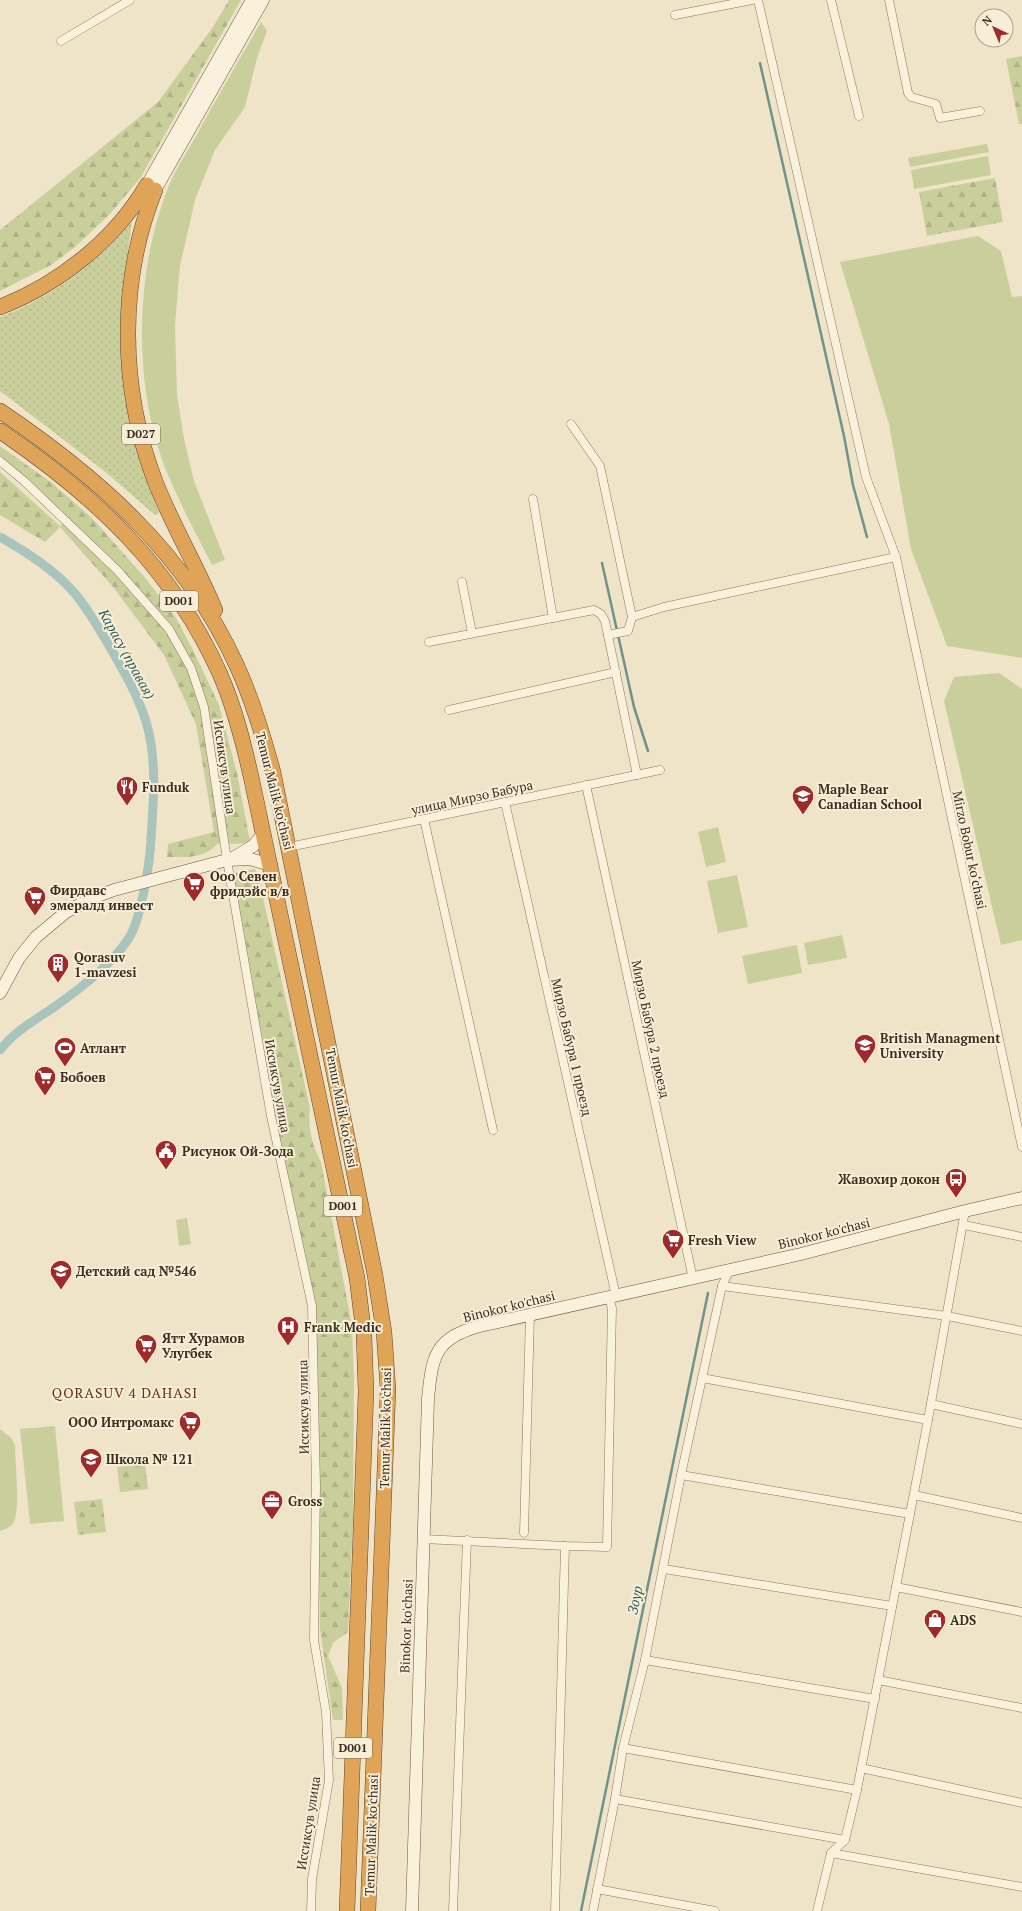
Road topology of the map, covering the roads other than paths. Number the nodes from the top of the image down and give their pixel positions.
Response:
1 (130, 0) edge
2 (252, 0) edge
3 (263, 0) edge
4 (752, 0) edge
5 (758, 0) edge
6 (831, 0) edge
7 (889, 0) edge
8 (675, 15) dead end
9 (61, 41) dead end
10 (980, 111) dead end
11 (859, 116) dead end
12 (151, 188) junction
13 (0, 307) edge
14 (0, 411) edge
15 (571, 424) dead end
16 (0, 431) edge
17 (0, 461) edge
18 (533, 499) dead end
19 (896, 557) junction
20 (462, 582) dead end
21 (632, 617) junction
22 (553, 618) junction
23 (472, 633) junction
24 (608, 635) junction
25 (429, 642) dead end
26 (236, 663) junction
27 (616, 672) junction
28 (449, 710) dead end
29 (660, 770) dead end
30 (637, 775) junction
31 (586, 785) junction
32 (505, 802) junction
33 (424, 819) junction
34 (264, 833) junction
35 (289, 847) junction
36 (227, 860) junction
37 (271, 865) junction
38 (0, 993) edge
39 (493, 1130) dead end
40 (1022, 1147) edge
41 (1022, 1198) edge
42 (965, 1211) junction
43 (964, 1225) junction
44 (1022, 1237) edge
45 (729, 1271) junction
46 (693, 1279) junction
47 (722, 1286) junction
48 (612, 1297) junction
49 (530, 1315) junction
50 (947, 1316) junction
51 (1022, 1331) edge
52 (702, 1378) junction
53 (931, 1404) junction
54 (928, 1420) junction
55 (1022, 1424) edge
56 (681, 1475) junction
57 (914, 1495) junction
58 (910, 1514) junction
59 (1022, 1518) edge
60 (524, 1533) dead end
61 (423, 1539) junction
62 (467, 1540) junction
63 (566, 1546) junction
64 (664, 1569) junction
65 (360, 1586) junction
66 (381, 1586) junction
67 (896, 1587) junction
68 (892, 1606) junction
69 (1022, 1612) edge
70 (645, 1660) junction
71 (878, 1680) junction
72 (875, 1699) junction
73 (1022, 1708) edge
74 (623, 1748) junction
75 (861, 1768) junction
76 (857, 1790) junction
77 (615, 1799) junction
78 (1022, 1803) edge
79 (845, 1840) junction
80 (831, 1853) junction
81 (1022, 1887) edge
82 (597, 1889) junction
83 (311, 1911) edge
84 (347, 1911) edge
85 (368, 1911) edge
86 (412, 1911) edge
87 (453, 1911) edge
88 (555, 1911) edge
89 (593, 1911) edge
90 (714, 1911) edge
91 (818, 1911) edge

1 - 9 street
2 - 12 main road, D027
3 - 12 main road, D027
4 - 8 street
5 - 19 street, Mirzo Bobur ko‘chasi
6 - 11 street
7 - 10 street
12 - 13 highway, D027
12 - 26 highway, D027
14 - 26 highway, Temur Malik ko'chasi / D001
15 - 21 street
16 - 34 highway, Temur Malik ko'chasi / D001
17 - 36 street, Иссиксув улица
18 - 22 street
19 - 21 street
19 - 40 street, Mirzo Bobur ko‘chasi
20 - 23 street
21 - 24 street
22 - 23 street
22 - 24 street
23 - 25 street
24 - 27 street
26 - 35 highway, Temur Malik ko'chasi / D001
27 - 28 street
27 - 30 street
29 - 30 street, улица Мирзо Бабура
30 - 31 street, улица Мирзо Бабура
31 - 32 street, улица Мирзо Бабура
31 - 46 street, Мирзо Бабура 2 проезд
32 - 33 street, улица Мирзо Бабура
32 - 48 street, Мирзо Бабура 1 проезд
33 - 35 street, улица Мирзо Бабура
33 - 39 street
34 - 36 main road
34 - 37 highway, Temur Malik ko'chasi / D001
35 - 66 highway, Temur Malik ko'chasi / D001
36 - 37 main road
36 - 38 main road
36 - 83 street, Иссиксув улица
37 - 65 highway, Temur Malik ko'chasi / D001
41 - 42 main road, Binokor ko'chasi
42 - 43 street
42 - 45 main road, Binokor ko'chasi
43 - 44 street
43 - 50 street
45 - 46 main road, Binokor ko'chasi
45 - 47 street
46 - 48 main road, Binokor ko'chasi
47 - 50 street
47 - 52 street
48 - 49 main road, Binokor ko'chasi
48 - 63 street, Мирзо Бабура 1 проезд
49 - 60 street
49 - 61 main road, Binokor ko'chasi
50 - 51 street
50 - 53 street
52 - 54 street
52 - 56 street
53 - 54 street
53 - 55 street
54 - 57 street
56 - 58 street
56 - 64 street
57 - 58 street
57 - 59 street
58 - 67 street
61 - 62 street
61 - 86 main road, Binokor ko'chasi
62 - 63 street
62 - 87 street
63 - 88 street
64 - 68 street
64 - 70 street
65 - 66 highway
65 - 84 highway, Temur Malik ko'chasi / D001
66 - 85 highway, Temur Malik ko'chasi / D001
67 - 68 street
67 - 69 street
68 - 71 street
70 - 72 street
70 - 74 street
71 - 72 street
71 - 73 street
72 - 75 street
74 - 76 street
74 - 77 street
75 - 76 street
75 - 78 street
76 - 79 street
77 - 79 street
77 - 82 street
79 - 80 street
80 - 81 street
80 - 91 street
82 - 89 street
82 - 90 street

